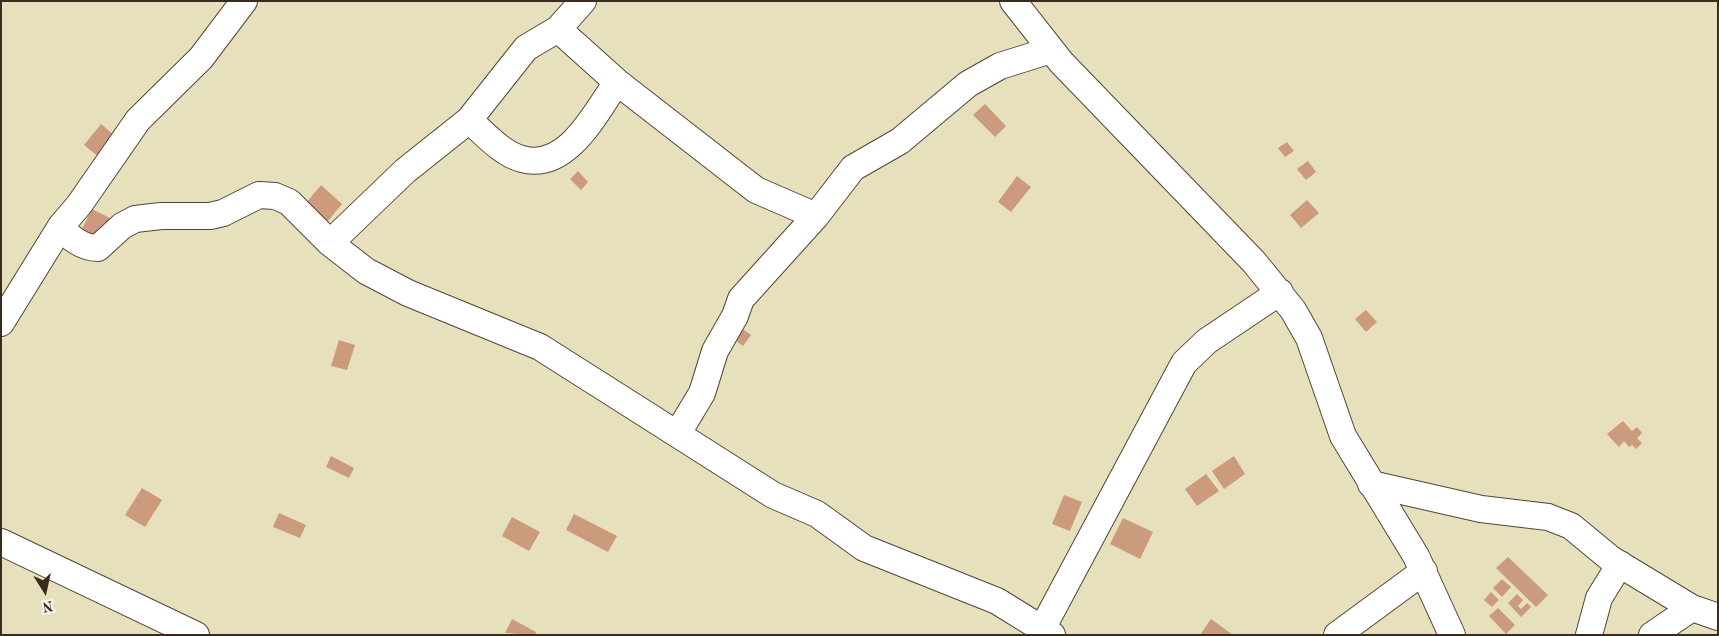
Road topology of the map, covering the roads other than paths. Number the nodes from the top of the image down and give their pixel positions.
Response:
1 (244, 1) edge
2 (583, 1) edge
3 (1013, 1) edge
4 (558, 29) junction
5 (1051, 50) junction
6 (617, 82) junction
7 (469, 120) junction
8 (816, 216) junction
9 (61, 226) junction
10 (330, 243) junction
11 (1280, 292) junction
12 (1, 323) edge
13 (678, 433) junction
14 (1371, 484) junction
15 (1, 542) edge
16 (1620, 564) junction
17 (1424, 571) junction
18 (1692, 608) junction
19 (1718, 617) edge
20 (1047, 632) edge
21 (196, 635) edge
22 (1337, 635) edge
23 (1452, 635) edge
24 (1589, 635) edge
25 (1652, 635) edge

1 - 9 street
2 - 4 street
3 - 5 street
4 - 6 street
4 - 7 street
5 - 8 street
5 - 11 street
6 - 7 street
6 - 8 street
7 - 10 street
8 - 13 street
9 - 10 street
9 - 12 street
10 - 13 street
11 - 14 street
11 - 20 street
13 - 20 street
14 - 16 street
14 - 17 street
15 - 21 street
16 - 18 street
16 - 24 street
17 - 22 street
17 - 23 street
18 - 19 street
18 - 25 street

